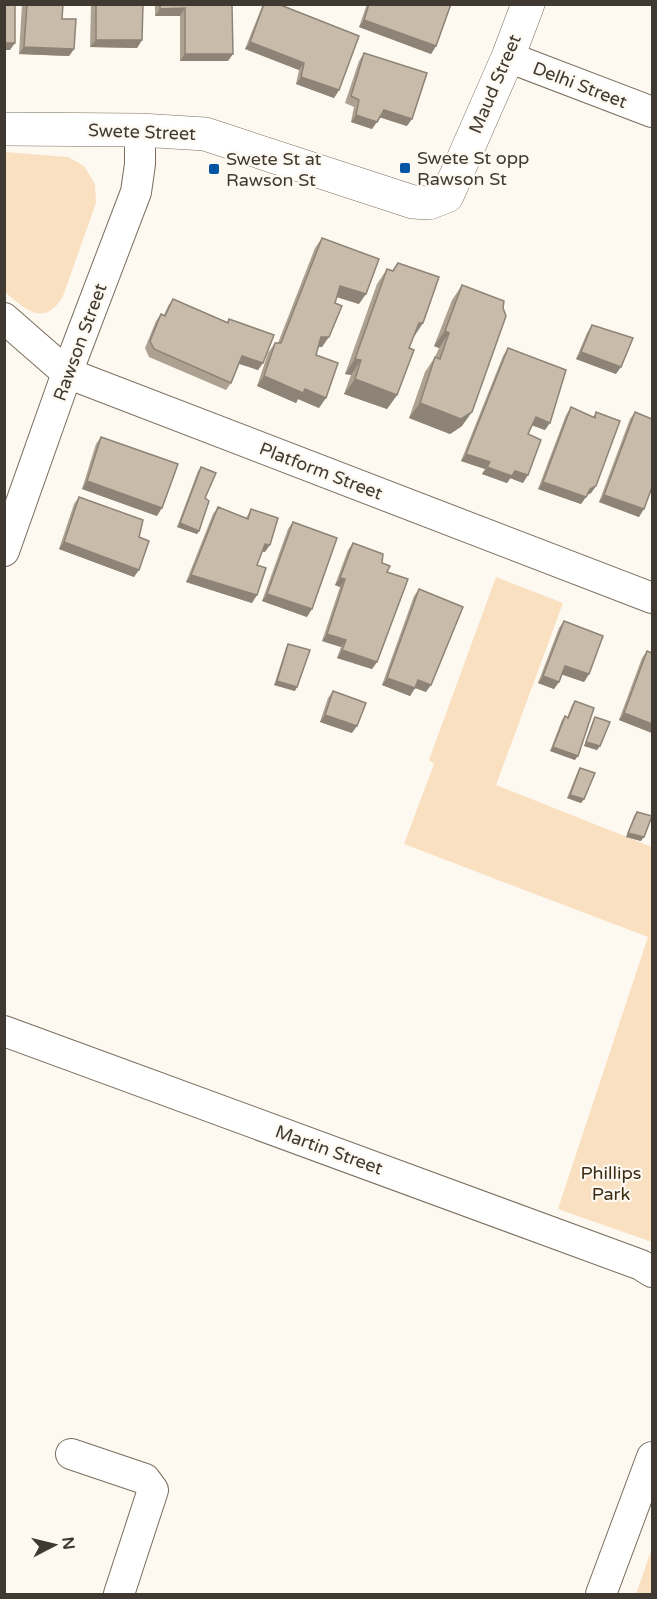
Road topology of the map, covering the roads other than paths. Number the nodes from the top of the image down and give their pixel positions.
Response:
1 (528, 4) edge
2 (507, 57) junction
3 (652, 112) edge
4 (4, 129) edge
5 (140, 130) junction
6 (447, 196) joint
7 (4, 318) edge
8 (68, 373) junction
9 (4, 551) edge
10 (652, 598) edge
11 (4, 1031) edge
12 (652, 1272) edge
13 (71, 1454) dead end
14 (652, 1457) edge
15 (119, 1594) edge
16 (601, 1594) edge

1 - 2 street, Maud Street
2 - 3 street, Delhi Street
2 - 6 street, Maud Street
4 - 5 street, Swete Street
5 - 6 street, Swete Street
5 - 8 street, Rawson Street
7 - 8 street, Platform Street
8 - 9 street, Rawson Street
8 - 10 street, Platform Street
11 - 12 street, Martin Street
13 - 15 street
14 - 16 street

